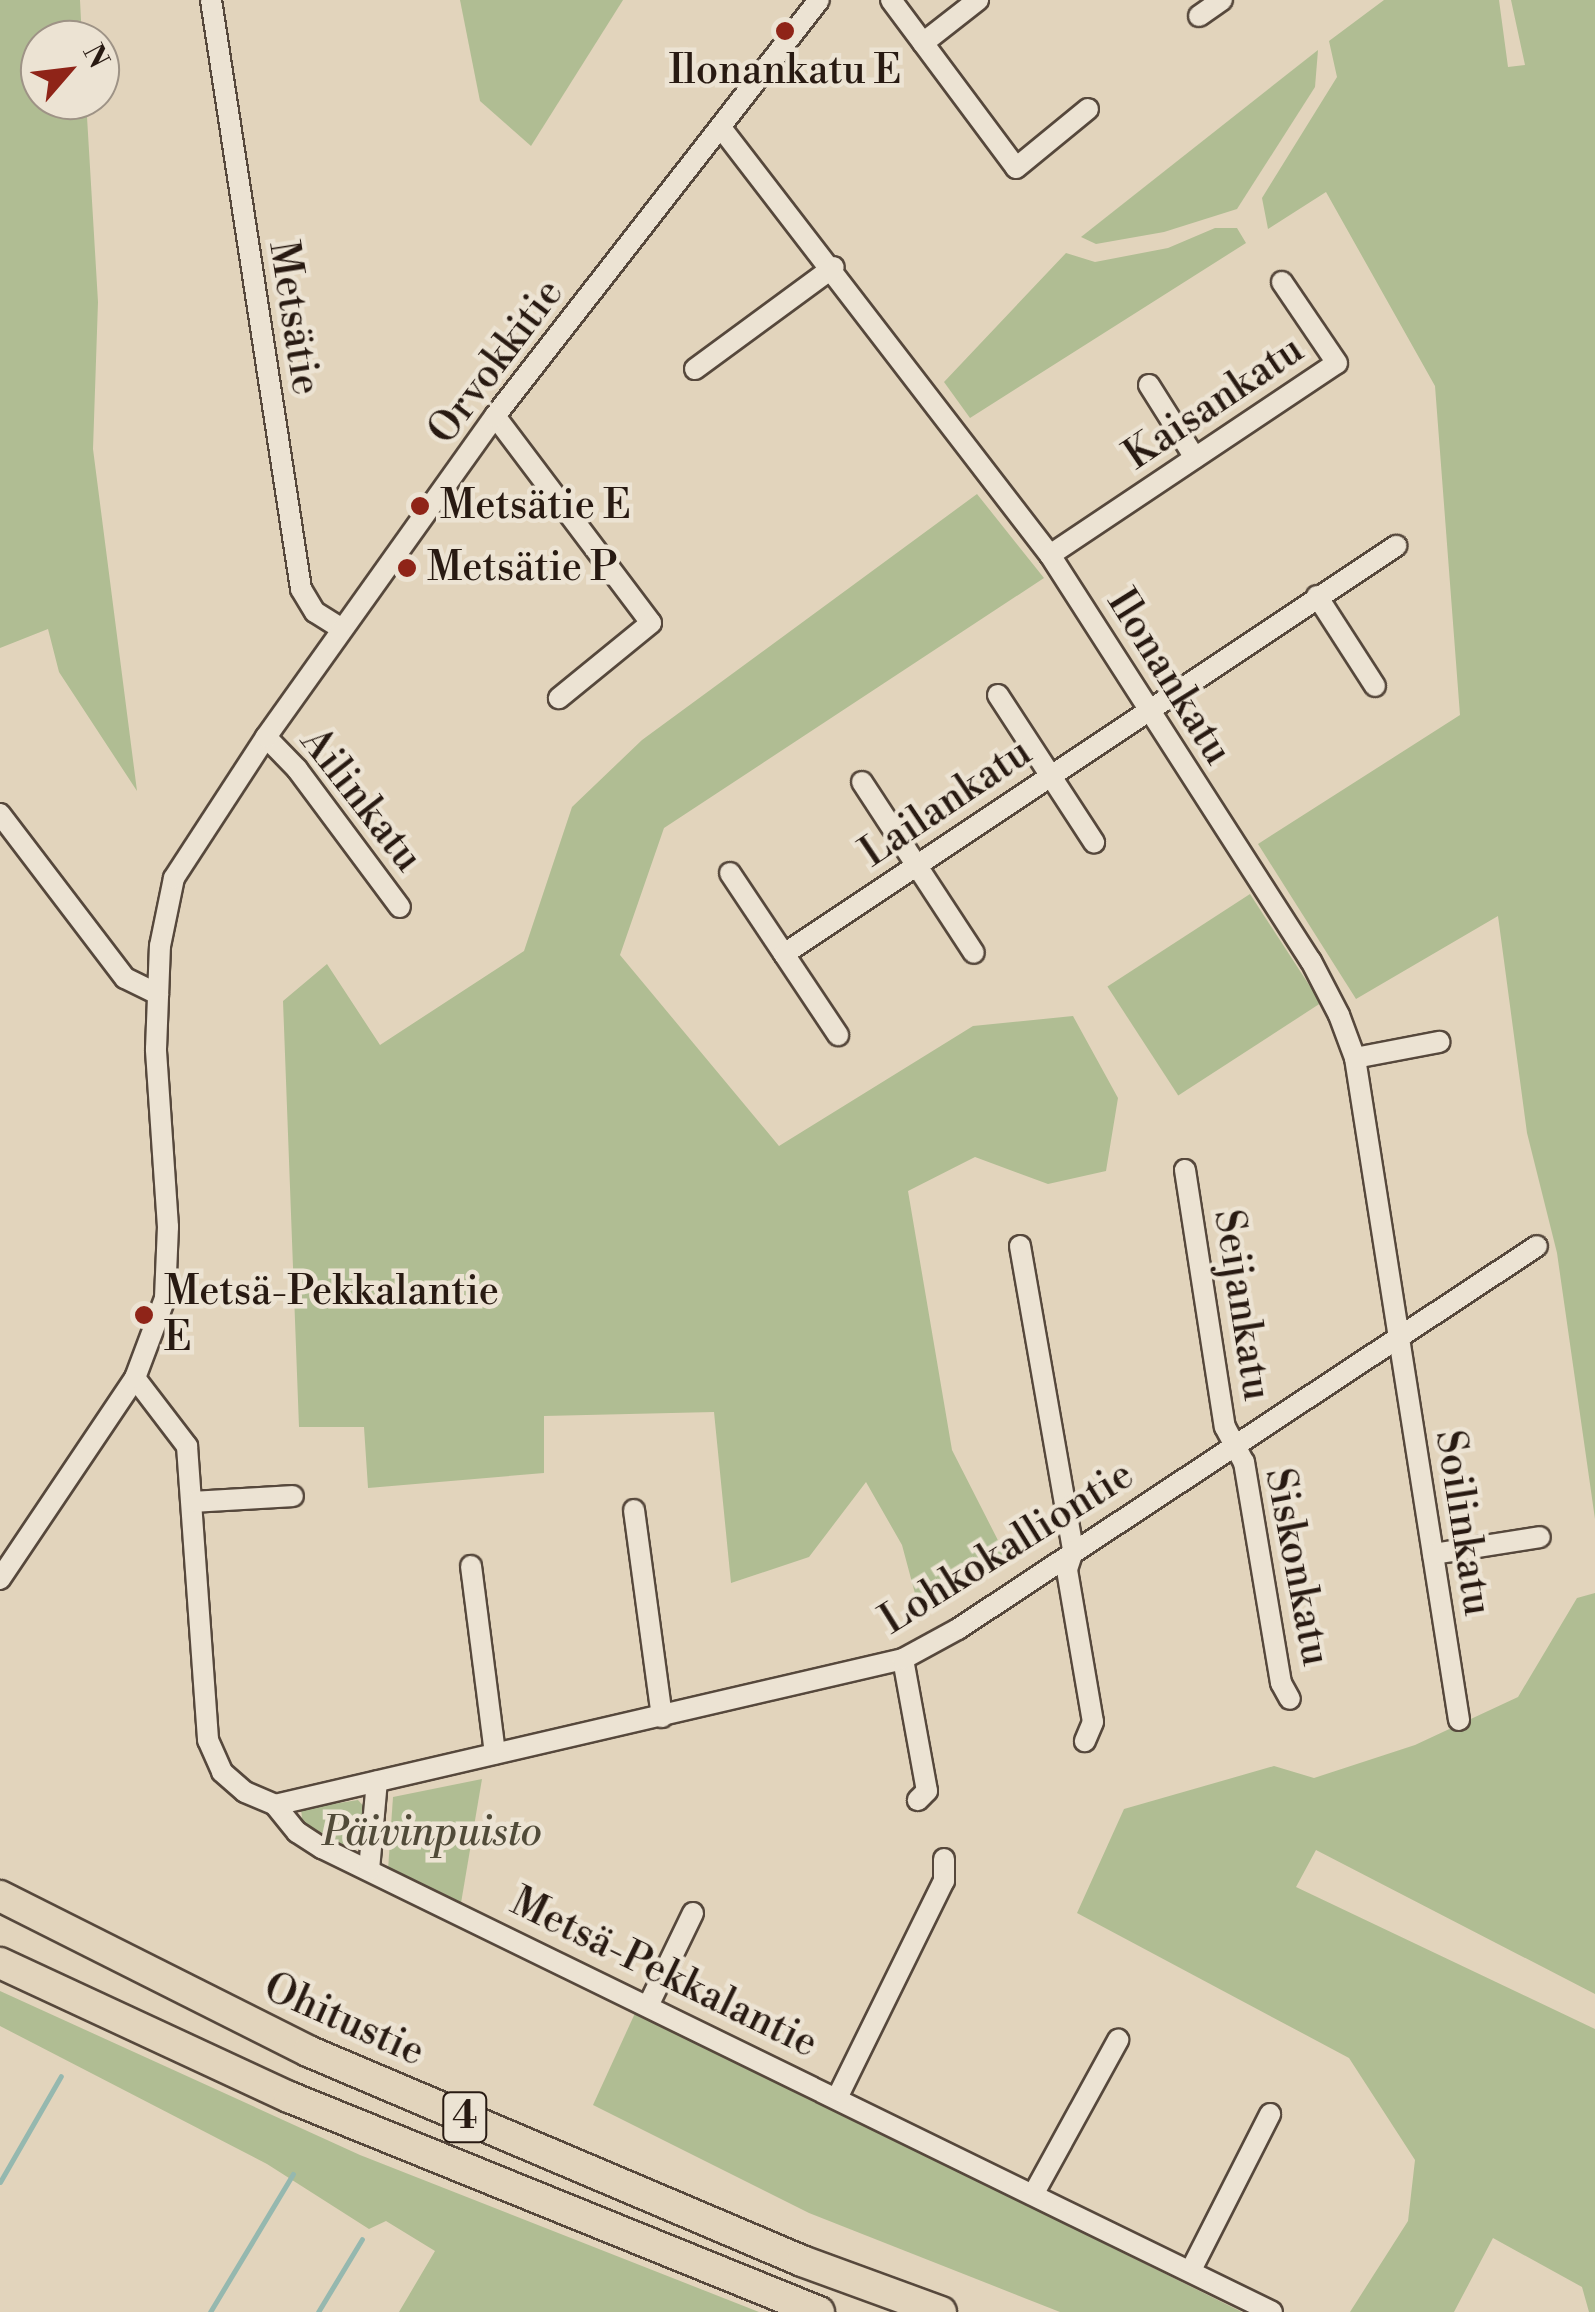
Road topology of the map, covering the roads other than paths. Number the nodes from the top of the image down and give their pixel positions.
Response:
1 (211, 0) edge
2 (820, 0) edge
3 (891, 0) edge
4 (978, 0) edge
5 (1222, 0) edge
6 (1199, 16) dead end
7 (923, 43) junction
8 (1088, 109) dead end
9 (722, 129) junction
10 (834, 267) junction
11 (1282, 282) dead end
12 (695, 369) dead end
13 (1149, 385) dead end
14 (495, 416) junction
15 (1194, 458) junction
16 (1396, 546) dead end
17 (1050, 555) junction
18 (1317, 596) junction
19 (342, 629) junction
20 (1376, 686) dead end
21 (998, 695) dead end
22 (558, 698) dead end
23 (1147, 710) junction
24 (266, 736) junction
25 (1050, 775) junction
26 (862, 782) dead end
27 (0, 814) edge
28 (1094, 842) dead end
29 (917, 865) junction
30 (730, 873) dead end
31 (400, 907) dead end
32 (974, 953) dead end
33 (784, 954) junction
34 (158, 994) junction
35 (838, 1036) dead end
36 (1439, 1042) dead end
37 (1355, 1058) junction
38 (1185, 1170) dead end
39 (1020, 1246) dead end
40 (1537, 1246) dead end
41 (1398, 1337) junction
42 (135, 1378) junction
43 (1236, 1447) junction
44 (293, 1496) dead end
45 (193, 1502) junction
46 (634, 1510) dead end
47 (1540, 1537) dead end
48 (1073, 1551) junction
49 (1433, 1554) junction
50 (472, 1566) dead end
51 (0, 1579) edge
52 (902, 1659) junction
53 (1290, 1699) dead end
54 (662, 1717) junction
55 (1459, 1720) dead end
56 (1085, 1740) dead end
57 (495, 1753) junction
58 (377, 1781) junction
59 (918, 1800) dead end
60 (276, 1805) junction
61 (944, 1859) dead end
62 (370, 1870) junction
63 (0, 1896) edge
64 (693, 1913) dead end
65 (0, 1962) edge
66 (650, 2004) junction
67 (1118, 2040) dead end
68 (838, 2096) junction
69 (1270, 2114) dead end
70 (1034, 2193) junction
71 (1191, 2270) junction
72 (819, 2312) edge
73 (942, 2312) edge
74 (1272, 2312) edge

1 - 19 street, Metsätie
2 - 9 street, Orvokkitie
3 - 7 street
4 - 7 street
5 - 6 street
7 - 8 street
9 - 10 street, Ilonankatu
9 - 14 street, Orvokkitie
10 - 12 street
10 - 17 street, Ilonankatu
11 - 15 street, Kaisankatu
13 - 15 street
14 - 19 street, Orvokkitie
14 - 22 street
15 - 17 street, Kaisankatu
16 - 18 street, Lailankatu
17 - 23 street, Ilonankatu
18 - 20 street
18 - 23 street, Lailankatu
19 - 24 street, Orvokkitie
21 - 25 street
23 - 25 street, Lailankatu
23 - 37 street, Ilonankatu
24 - 31 street, Ailinkatu
24 - 34 street, Orvokkitie
25 - 28 street
25 - 29 street, Lailankatu
26 - 29 street
27 - 34 street
29 - 32 street
29 - 33 street, Lailankatu
30 - 33 street
33 - 35 street
34 - 42 street
36 - 37 street
37 - 41 street, Ilonankatu
38 - 43 street, Seijankatu
39 - 48 street
40 - 41 street, Lohkokalliontie
41 - 43 street, Lohkokalliontie
41 - 49 street, Soilinkatu
42 - 45 street, Metsä-Pekkalantie
42 - 51 street
43 - 48 street, Lohkokalliontie
43 - 53 street, Siskonkatu
44 - 45 street
45 - 60 street, Metsä-Pekkalantie
46 - 54 street
47 - 49 street
48 - 52 street, Lohkokalliontie
48 - 56 street
49 - 55 street, Soilinkatu
50 - 57 street
52 - 54 street, Lohkokalliontie
52 - 59 street
54 - 57 street, Lohkokalliontie
57 - 58 street, Lohkokalliontie
58 - 60 street, Lohkokalliontie
58 - 62 street
60 - 62 street, Metsä-Pekkalantie
61 - 68 street
62 - 66 street, Metsä-Pekkalantie
63 - 73 highway, Ohitustie / 4
64 - 66 street
65 - 72 highway, 4
66 - 68 street, Metsä-Pekkalantie
67 - 70 street
68 - 70 street, Metsä-Pekkalantie
69 - 71 street
70 - 71 street, Metsä-Pekkalantie
71 - 74 street, Metsä-Pekkalantie

